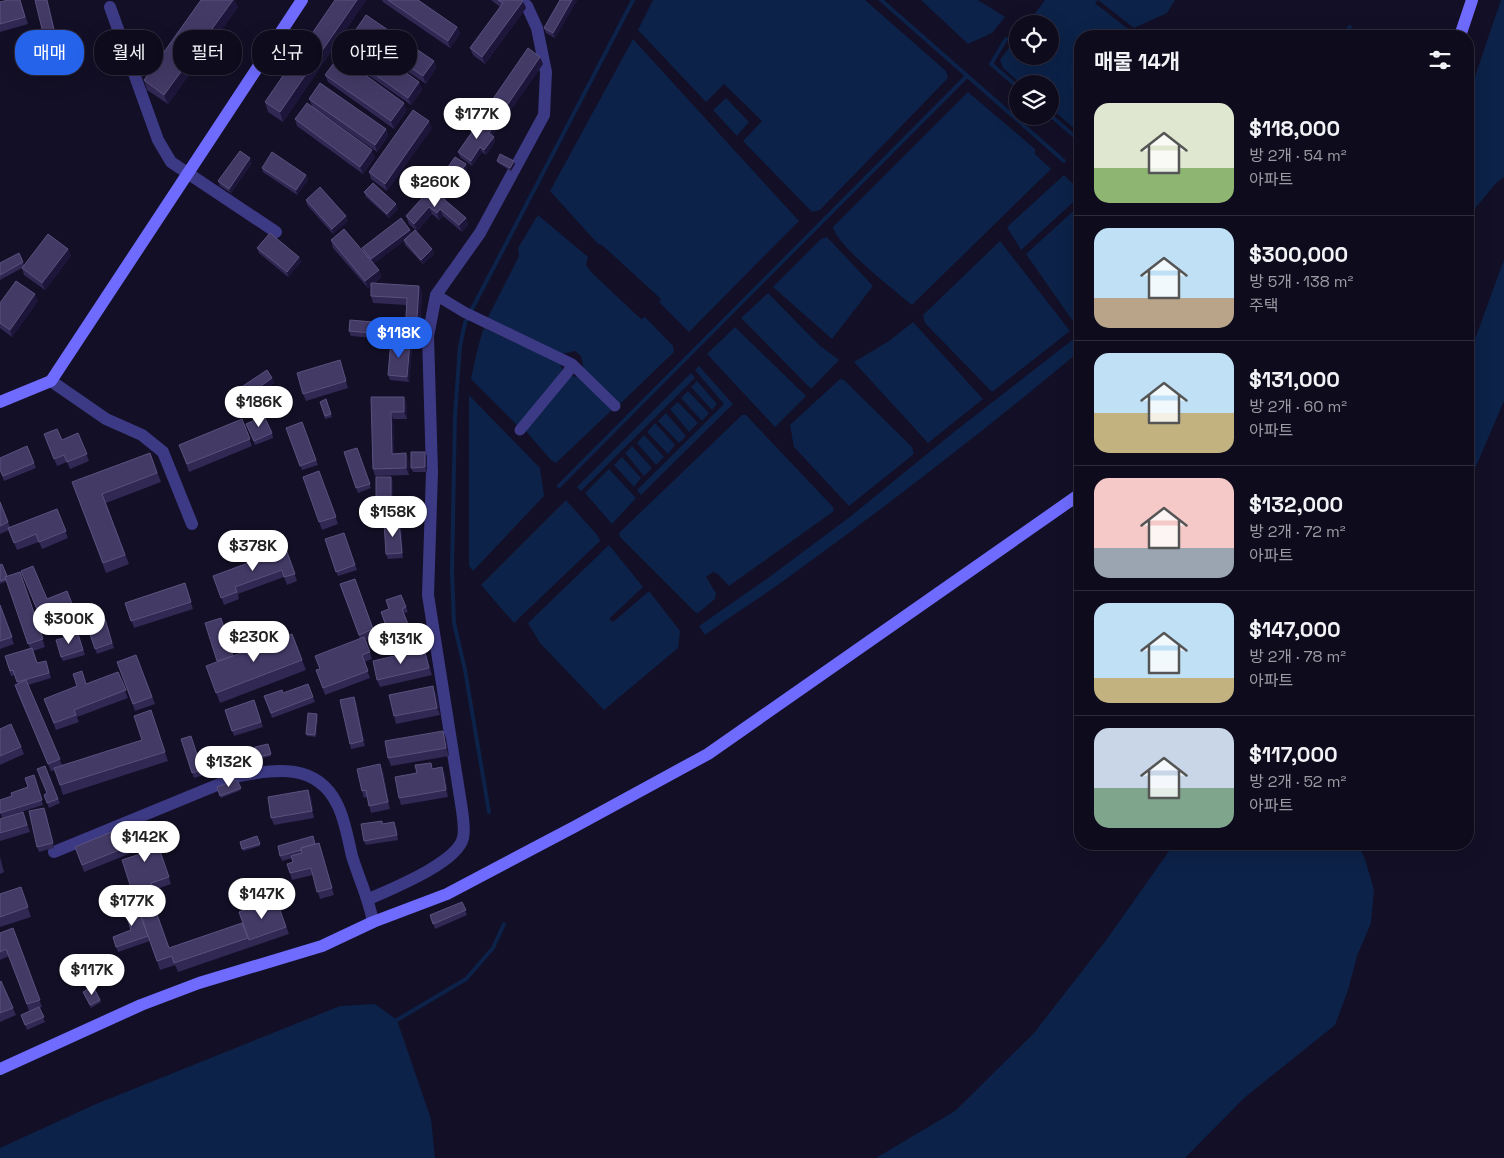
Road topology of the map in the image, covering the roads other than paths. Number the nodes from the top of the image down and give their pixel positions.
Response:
1 (302, 0) edge
2 (520, 0) edge
3 (1472, 0) edge
4 (110, 7) dead end
5 (1462, 30) edge
6 (187, 174) junction
7 (276, 232) dead end
8 (436, 295) junction
9 (572, 364) junction
10 (51, 381) junction
11 (0, 402) edge
12 (615, 406) dead end
13 (520, 430) dead end
14 (1074, 498) edge
15 (192, 524) dead end
16 (54, 852) dead end
17 (369, 899) junction
18 (373, 922) junction
19 (0, 1069) edge

1 - 6 main road
2 - 8 street
3 - 5 main road
4 - 6 street
6 - 7 street
6 - 10 main road
8 - 9 street
8 - 17 street
9 - 12 street
9 - 13 street
10 - 11 main road
10 - 15 street
14 - 18 main road
16 - 17 street
17 - 18 street
18 - 19 main road

